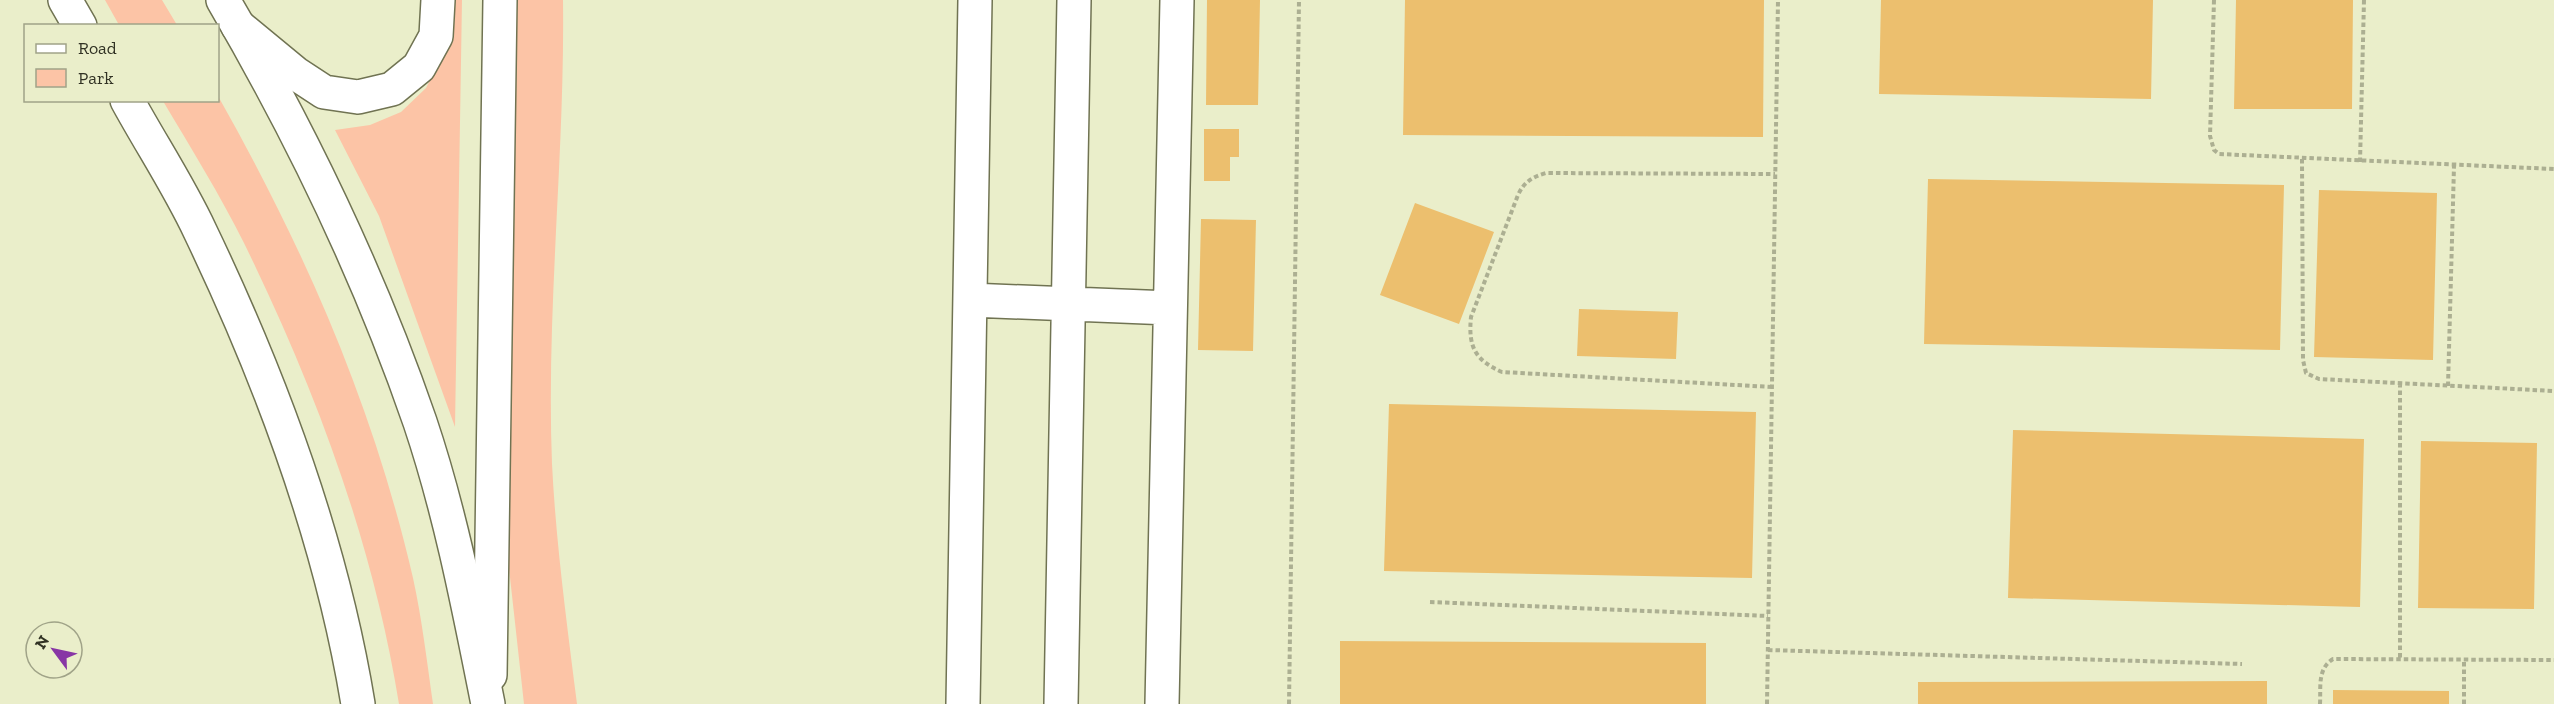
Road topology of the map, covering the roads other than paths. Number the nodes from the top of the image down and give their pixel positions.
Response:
1 (65, 0) edge
2 (438, 0) edge
3 (500, 0) edge
4 (975, 0) edge
5 (1074, 0) edge
6 (1177, 0) edge
7 (231, 13) edge
8 (79, 24) edge
9 (128, 102) edge
10 (970, 300) junction
11 (1068, 304) junction
12 (1170, 308) junction
13 (358, 704) edge
14 (489, 704) edge
15 (963, 704) edge
16 (1061, 704) edge
17 (1162, 704) edge

1 - 8 main road
2 - 7 main road
3 - 14 main road
4 - 10 main road
5 - 11 main road
6 - 12 main road
7 - 14 main road
9 - 13 main road
10 - 11 main road
10 - 15 main road
11 - 12 main road
11 - 16 main road
12 - 17 main road

